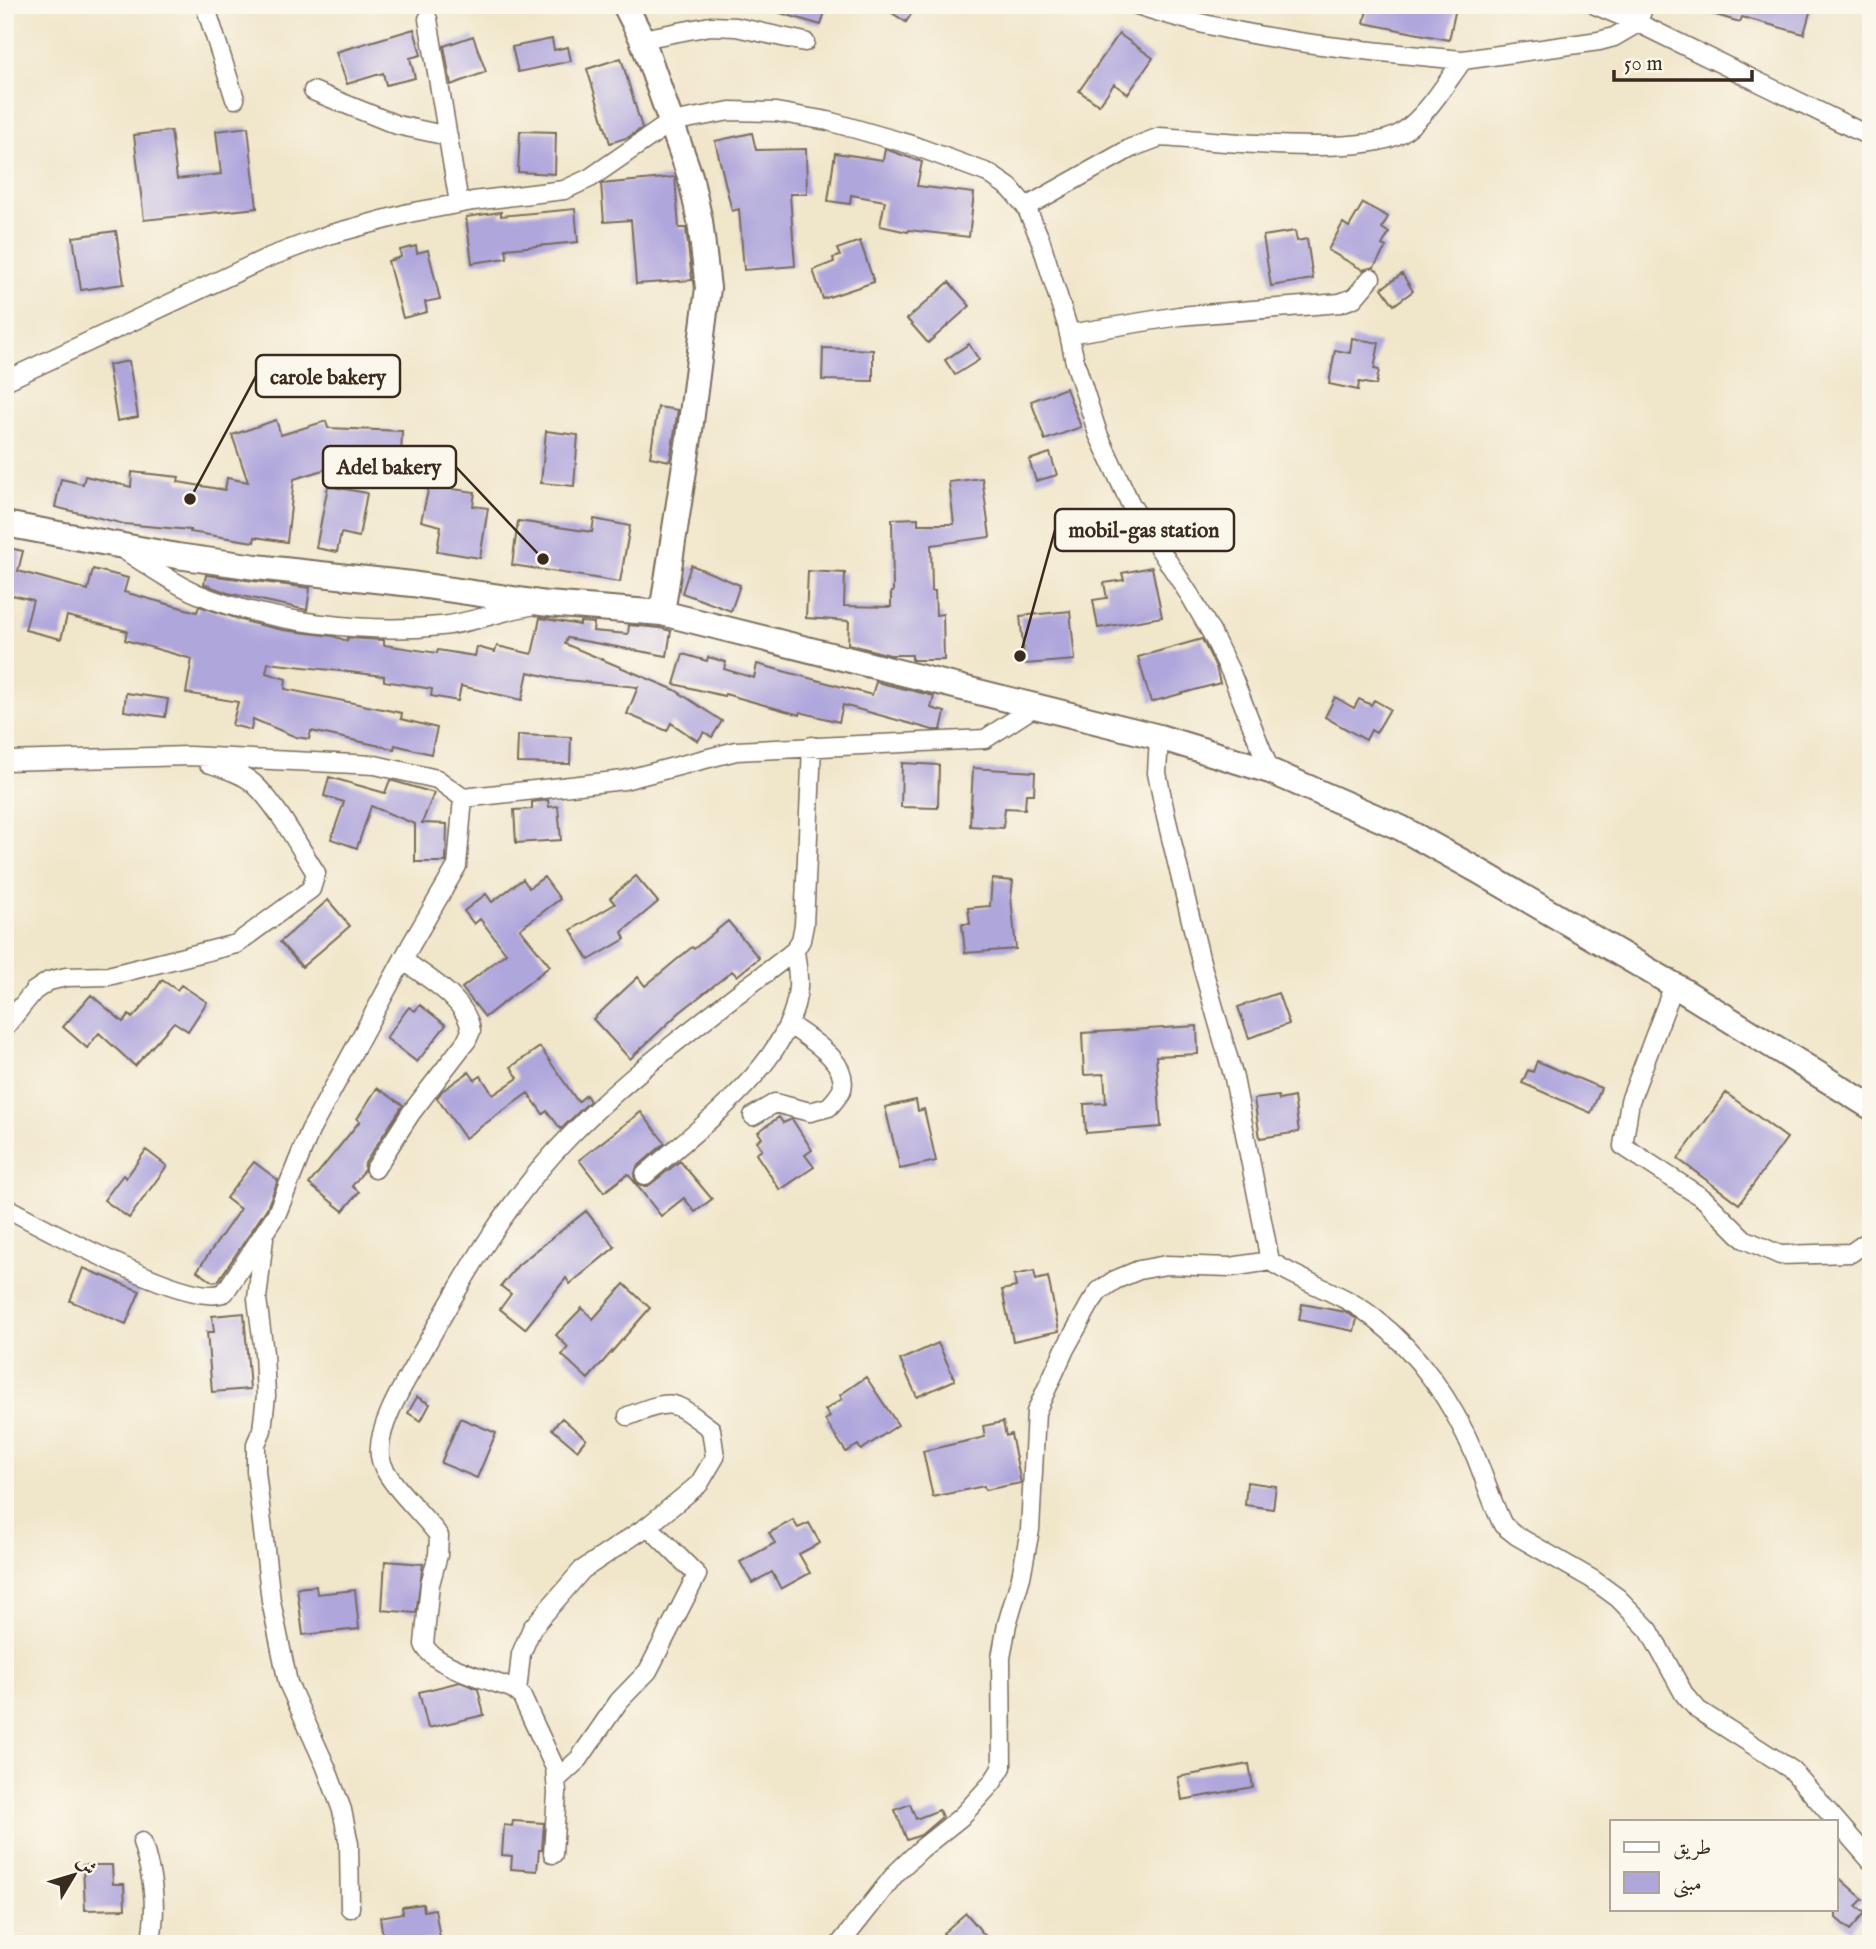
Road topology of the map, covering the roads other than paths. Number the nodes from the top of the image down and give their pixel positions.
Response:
1 (205, 5) edge
2 (625, 5) edge
3 (1137, 5) edge
4 (1595, 5) edge
5 (1641, 14) edge
6 (428, 19) dead end
7 (642, 39) junction
8 (805, 42) dead end
9 (1464, 60) junction
10 (313, 91) dead end
11 (235, 99) dead end
12 (671, 122) junction
13 (448, 136) junction
14 (1871, 137) edge
15 (459, 203) junction
16 (1026, 207) junction
17 (1371, 278) dead end
18 (1069, 334) junction
19 (5, 382) edge
20 (5, 524) edge
21 (116, 544) junction
22 (547, 604) junction
23 (662, 613) junction
24 (1036, 706) junction
25 (1159, 737) junction
26 (812, 746) junction
27 (189, 756) junction
28 (5, 761) edge
29 (1270, 771) junction
30 (463, 798) junction
31 (794, 950) junction
32 (403, 960) junction
33 (1674, 985) junction
34 (789, 1024) junction
35 (5, 1027) edge
36 (1871, 1107) edge
37 (753, 1116) dead end
38 (375, 1169) dead end
39 (645, 1175) dead end
40 (5, 1207) edge
41 (264, 1234) junction
42 (1871, 1239) edge
43 (1270, 1261) junction
44 (628, 1416) dead end
45 (648, 1526) junction
46 (517, 1692) junction
47 (556, 1780) junction
48 (1835, 1820) edge
49 (1838, 1823) edge
50 (142, 1842) dead end
51 (553, 1854) dead end
52 (1871, 1861) edge
53 (350, 1908) dead end
54 (150, 1944) edge
55 (840, 1944) edge

1 - 11 street
2 - 7 main road
3 - 9 street
4 - 5 street
5 - 9 street
5 - 14 street
6 - 13 street
7 - 8 street
7 - 12 main road
9 - 16 street
10 - 13 street
12 - 15 street
12 - 16 street
12 - 23 main road
13 - 15 street
15 - 19 street
16 - 18 street
17 - 18 street
18 - 29 street
20 - 21 main road
21 - 22 main road
21 - 22 street
22 - 23 main road
23 - 24 main road
24 - 25 main road
24 - 26 street
25 - 29 main road
25 - 43 street
26 - 30 street
26 - 31 street
27 - 28 street
27 - 30 street
27 - 35 street
29 - 33 main road
30 - 32 street
31 - 34 street
31 - 46 street
32 - 38 street
32 - 41 street
33 - 36 main road
33 - 42 street
34 - 37 street
34 - 39 street
40 - 41 street
41 - 53 street
43 - 48 street
43 - 55 street
44 - 45 street
45 - 46 street
45 - 47 street
46 - 47 street
47 - 51 street
49 - 52 street
50 - 54 street

